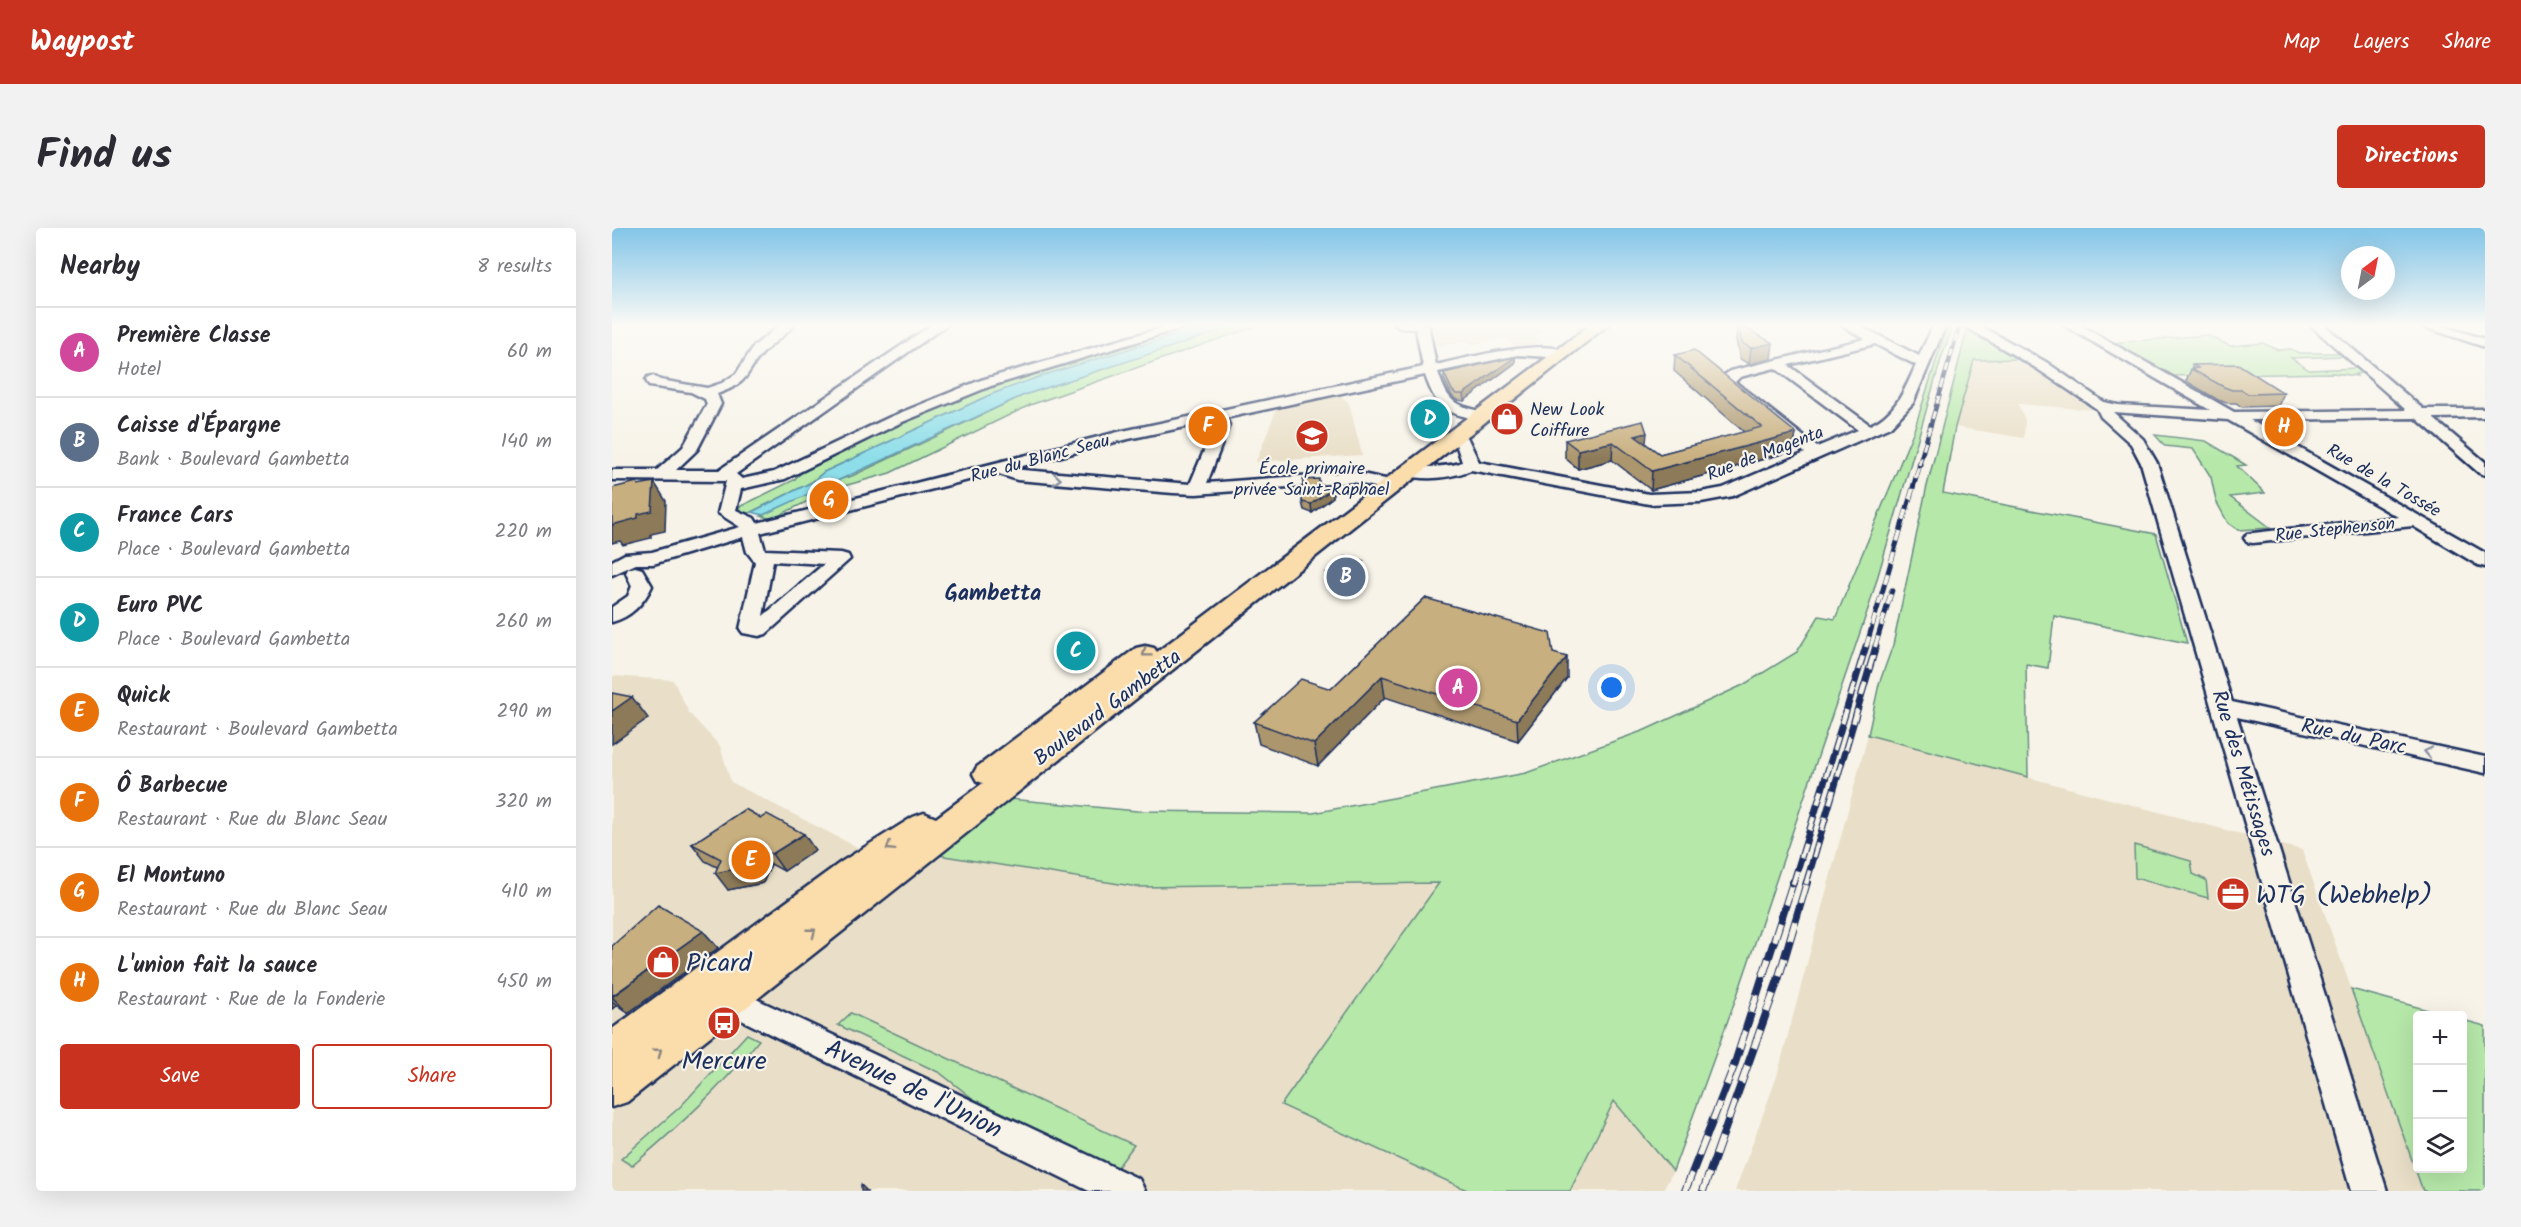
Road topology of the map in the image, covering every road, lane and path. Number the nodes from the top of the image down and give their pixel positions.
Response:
1 (746, 369) edge
2 (881, 369) edge
3 (1031, 369) edge
4 (1429, 369) joint
5 (1535, 369) edge
6 (1759, 369) edge
7 (1785, 369) edge
8 (1921, 369) edge
9 (2046, 369) edge
10 (2148, 369) edge
11 (2367, 369) edge
12 (653, 380) dead end
13 (707, 393) junction
14 (2103, 406) junction
15 (2485, 413) edge
16 (1217, 415) junction
17 (2421, 415) junction
18 (2231, 416) junction
19 (1468, 422) junction
20 (1870, 432) junction
21 (1817, 455) junction
22 (1470, 465) junction
23 (1001, 468) junction
24 (2485, 470) edge
25 (612, 475) edge
26 (661, 475) junction
27 (729, 480) junction
28 (1393, 480) junction
29 (1196, 489) junction
30 (2416, 520) junction
31 (751, 530) junction
32 (2253, 538) dead end
33 (759, 555) junction
34 (653, 558) junction
35 (2485, 561) edge
36 (612, 569) edge
37 (636, 573) junction
38 (612, 574) edge
39 (757, 600) junction
40 (794, 601) junction
41 (612, 616) edge
42 (2224, 707) junction
43 (2485, 765) edge
44 (714, 992) junction
45 (612, 1052) edge
46 (612, 1088) edge
47 (1127, 1191) edge
48 (2369, 1191) edge

1 - 13 street
2 - 27 street
3 - 27 street
4 - 16 street, Rue du Blanc Seau
4 - 19 street
5 - 19 main road, Boulevard Gambetta
6 - 21 street
7 - 20 street
8 - 20 street, Rue de Magenta
9 - 14 street, Rue de la Tossée
10 - 18 street
11 - 17 street
12 - 13 street
13 - 26 street
14 - 18 street, Rue de la Tossée
14 - 42 street, Rue des Métissages
15 - 17 street
16 - 23 street, Rue du Blanc Seau
16 - 29 street
17 - 18 street
17 - 24 street
18 - 30 street, Rue de la Tossée
19 - 22 street
19 - 28 main road, Boulevard Gambetta
20 - 21 street, Rue de Magenta
21 - 22 street, Rue de Magenta
22 - 28 street, Rue de Magenta
23 -> 29 street, Rue de Magenta
23 - 31 street, Rue du Blanc Seau
25 - 26 street
26 - 27 street
27 - 31 street
28 - 29 street, Rue de Magenta
28 - 44 main road, Boulevard Gambetta
30 - 32 street, Rue Stephenson
30 - 35 street, Rue de la Tossée
31 - 33 street
31 - 34 street, Rue du Blanc Seau
33 - 39 street
33 - 40 street
34 - 36 street, Rue du Blanc Seau
34 - 37 street
37 - 38 street
37 - 41 street
39 - 40 street
39 - 40 street
43 -> 42 street, Rue du Parc
42 - 48 street, Rue des Métissages
44 - 45 main road, Boulevard Gambetta
46 -> 44 main road, Boulevard Gambetta
44 - 47 street, Avenue de l'Union

